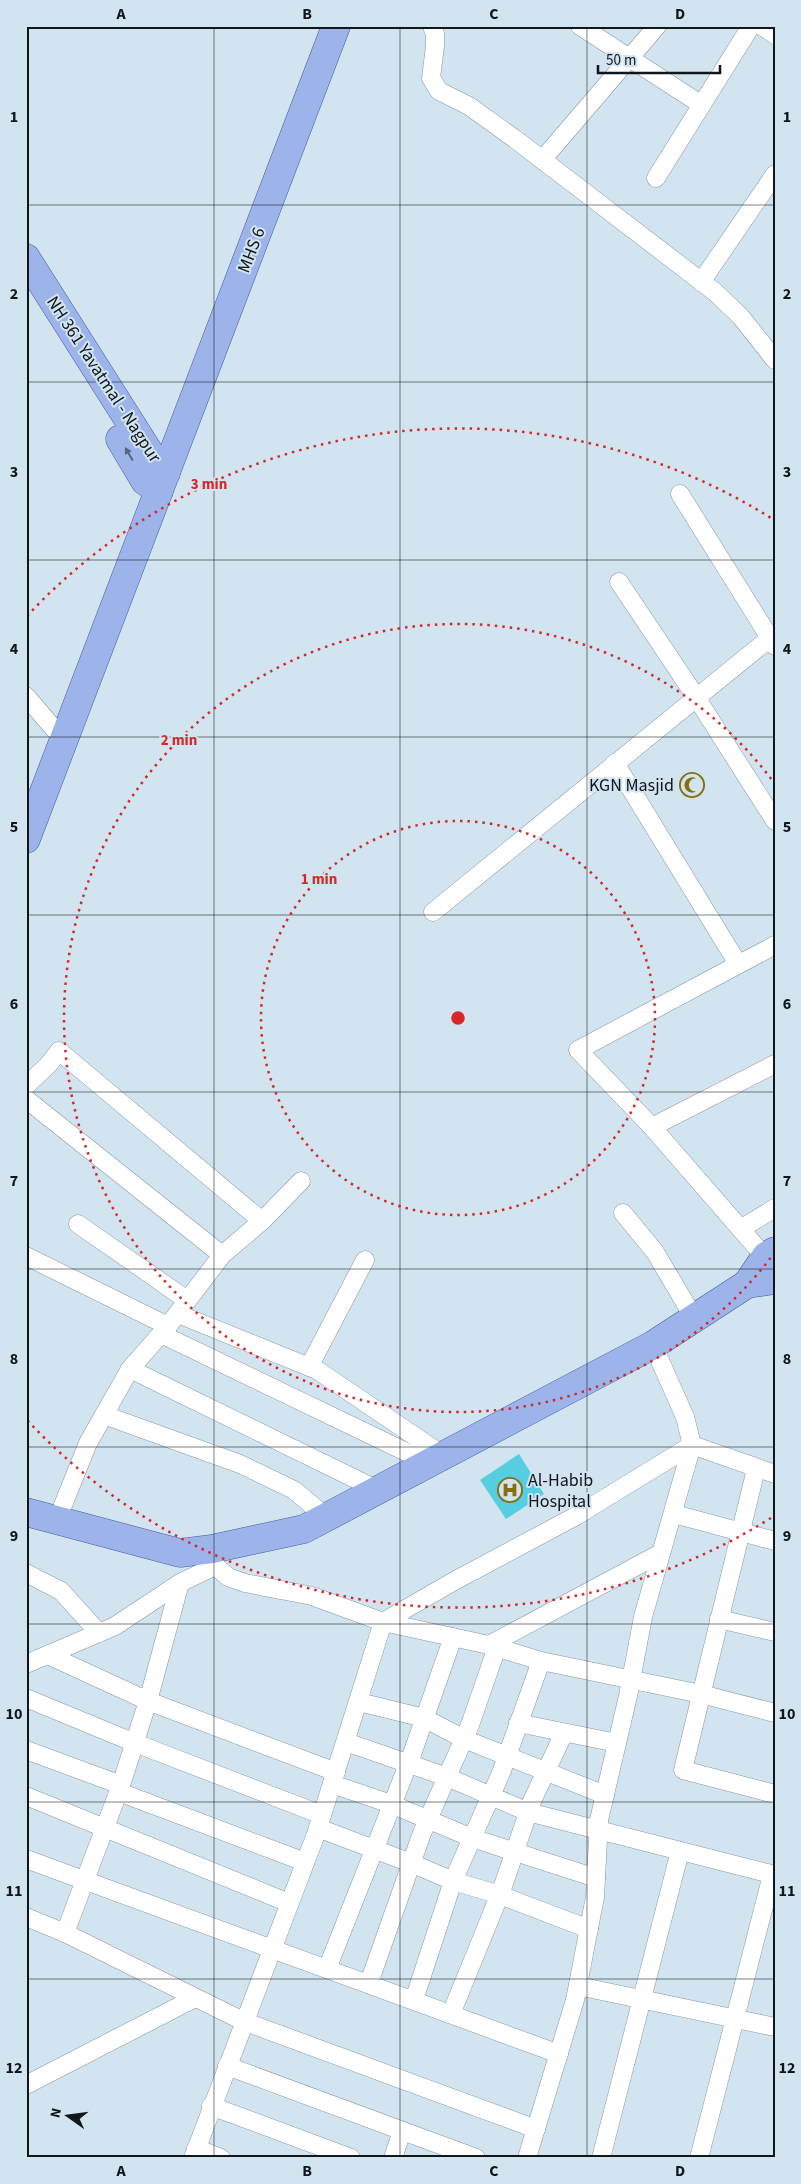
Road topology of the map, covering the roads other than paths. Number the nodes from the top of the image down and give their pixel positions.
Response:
1 (323, 26) edge
2 (336, 26) edge
3 (432, 26) edge
4 (580, 26) edge
5 (657, 26) edge
6 (751, 26) edge
7 (762, 26) edge
8 (775, 36) edge
9 (630, 58) junction
10 (702, 105) junction
11 (542, 160) junction
12 (775, 174) edge
13 (656, 178) dead end
14 (26, 258) edge
15 (701, 282) junction
16 (26, 289) edge
17 (775, 360) edge
18 (156, 476) junction
19 (680, 494) dead end
20 (619, 582) dead end
21 (773, 639) edge
22 (26, 696) edge
23 (696, 697) junction
24 (54, 729) junction
25 (615, 763) junction
26 (26, 802) edge
27 (775, 821) edge
28 (26, 838) edge
29 (433, 912) dead end
30 (775, 945) edge
31 (738, 964) junction
32 (775, 1064) edge
33 (26, 1086) edge
34 (26, 1099) edge
35 (652, 1127) junction
36 (301, 1181) dead end
37 (775, 1208) edge
38 (623, 1213) dead end
39 (262, 1221) junction
40 (78, 1224) dead end
41 (742, 1228) junction
42 (222, 1255) junction
43 (26, 1256) edge
44 (365, 1260) dead end
45 (773, 1264) edge
46 (694, 1318) junction
47 (173, 1319) junction
48 (653, 1345) junction
49 (310, 1366) junction
50 (130, 1369) junction
51 (104, 1415) junction
52 (692, 1445) junction
53 (436, 1460) junction
54 (756, 1469) junction
55 (775, 1474) edge
56 (378, 1490) junction
57 (26, 1512) edge
58 (674, 1514) junction
59 (326, 1517) junction
60 (57, 1520) junction
61 (740, 1532) junction
62 (775, 1542) edge
63 (662, 1553) junction
64 (207, 1558) junction
65 (26, 1573) edge
66 (180, 1583) junction
67 (719, 1620) junction
68 (383, 1622) junction
69 (775, 1632) edge
70 (99, 1633) junction
71 (452, 1637) junction
72 (493, 1646) junction
73 (48, 1655) junction
74 (541, 1661) junction
75 (26, 1664) edge
76 (632, 1678) junction
77 (701, 1694) junction
78 (26, 1698) edge
79 (148, 1701) junction
80 (359, 1702) junction
81 (775, 1713) edge
82 (424, 1718) junction
83 (518, 1723) junction
84 (564, 1734) junction
85 (464, 1739) junction
86 (346, 1742) junction
87 (617, 1743) junction
88 (135, 1744) junction
89 (26, 1750) edge
90 (506, 1756) junction
91 (408, 1764) junction
92 (546, 1772) junction
93 (447, 1777) junction
94 (334, 1778) junction
95 (120, 1788) junction
96 (775, 1794) edge
97 (605, 1795) junction
98 (26, 1796) edge
99 (490, 1797) junction
100 (391, 1804) junction
101 (528, 1812) junction
102 (428, 1818) junction
103 (320, 1822) junction
104 (105, 1828) junction
105 (598, 1829) junction
106 (472, 1838) junction
107 (373, 1849) junction
108 (680, 1851) junction
109 (515, 1852) junction
110 (26, 1859) edge
111 (305, 1862) junction
112 (411, 1863) junction
113 (774, 1875) edge
114 (596, 1878) junction
115 (85, 1881) junction
116 (453, 1881) junction
117 (500, 1895) junction
118 (289, 1903) junction
119 (26, 1917) edge
120 (588, 1929) junction
121 (65, 1933) junction
122 (272, 1948) junction
123 (327, 1968) junction
124 (369, 1983) junction
125 (578, 1986) junction
126 (195, 1998) junction
127 (641, 1998) junction
128 (414, 2000) junction
129 (451, 2014) junction
130 (735, 2018) junction
131 (243, 2021) junction
132 (775, 2027) edge
133 (559, 2054) junction
134 (227, 2066) junction
135 (26, 2085) edge
136 (212, 2106) junction
137 (536, 2129) junction
138 (402, 2131) junction
139 (194, 2153) edge
140 (221, 2158) edge
141 (351, 2158) edge
142 (393, 2158) edge
143 (476, 2158) edge
144 (527, 2158) edge
145 (601, 2158) edge
146 (699, 2158) edge

1 - 18 main road
2 - 18 main road, MHS 6
3 - 11 street
4 - 9 street
5 - 9 street
6 - 10 street
7 - 8 street
9 - 10 street
9 - 11 street
10 - 13 street
11 - 15 street
12 - 15 street
14 - 18 main road, NH 361 Yavatmal - Nagpur
15 - 17 street
18 -> 16 main road
18 - 24 main road
18 - 28 main road
19 - 21 street
20 - 23 street
21 - 23 street
22 - 24 street
23 - 25 street
23 - 27 street
24 - 26 main road
25 - 29 street
25 - 31 street
30 - 31 street
31 - 35 street
32 - 35 street
33 - 39 street
34 - 42 street
35 - 41 street
36 - 39 street
37 - 41 street
38 - 46 street
39 - 42 street
40 - 47 street
41 - 45 street
42 - 47 street
43 - 47 street
44 - 49 street
45 - 46 main road
46 - 48 main road
47 - 49 street
47 - 50 street
47 - 53 street
48 - 52 street
48 - 53 main road
49 - 53 street
50 - 51 street
50 - 56 street
51 - 59 street
51 - 60 street
52 - 54 street
52 - 58 street
52 - 68 street
53 - 56 main road
54 - 55 street
54 - 61 street
56 - 59 main road
57 - 60 main road
58 - 61 street
58 - 63 street
59 - 64 main road
60 - 64 main road
61 - 62 street
61 - 67 street
63 - 72 street
63 - 76 street
64 - 66 street
64 - 68 street
65 - 70 street
66 - 70 street
66 - 79 street
67 - 69 street
67 - 77 street
68 - 71 street
68 - 80 street
70 - 73 street
71 - 72 street
71 - 82 street
72 - 74 street
72 - 85 street
73 - 75 street
73 - 79 street
74 - 76 street
74 - 83 street
76 - 77 street
76 - 87 street
77 - 81 street
77 - 96 street
78 - 88 street
79 - 88 street
79 - 94 street
80 - 82 street
80 - 86 street
82 - 85 street
82 - 91 street
83 - 84 street
83 - 90 street
84 - 87 street
84 - 92 street
85 - 90 street
85 - 93 street
86 - 91 street
86 - 94 street
87 - 97 street
88 - 95 street
88 - 103 street
89 - 95 street
90 - 92 street
90 - 99 street
91 - 93 street
91 - 100 street
92 - 97 street
92 - 101 street
93 - 99 street
93 - 102 street
94 - 100 street
94 - 103 street
95 - 104 street
95 - 111 street
97 - 105 street
98 - 104 street
99 - 101 street
99 - 106 street
100 - 102 street
100 - 107 street
101 - 105 street
101 - 109 street
102 - 106 street
102 - 112 street
103 - 107 street
103 - 111 street
104 - 115 street
104 - 118 street
105 - 108 street
105 - 114 street
106 - 109 street
106 - 116 street
107 - 112 street
107 - 123 street
108 - 113 street
108 - 127 street
109 - 114 street
109 - 117 street
110 - 115 street
111 - 118 street
112 - 116 street
112 - 124 street
113 - 130 street
114 - 120 street
115 - 121 street
115 - 122 street
116 - 117 street
116 - 128 street
117 - 120 street
117 - 129 street
118 - 122 street
119 - 121 street
120 - 125 street
121 - 126 street
122 - 123 street
122 - 131 street
123 - 124 street
124 - 128 street
125 - 127 street
125 - 133 street
126 - 131 street
126 - 135 street
127 - 130 street
127 - 145 street
128 - 129 street
129 - 133 street
130 - 132 street
130 - 146 street
131 - 134 street
131 - 137 street
133 - 137 street
134 - 136 street
134 - 138 street
136 - 139 street
136 - 141 street
137 - 144 street
138 - 142 street
138 - 143 street
139 - 140 street

